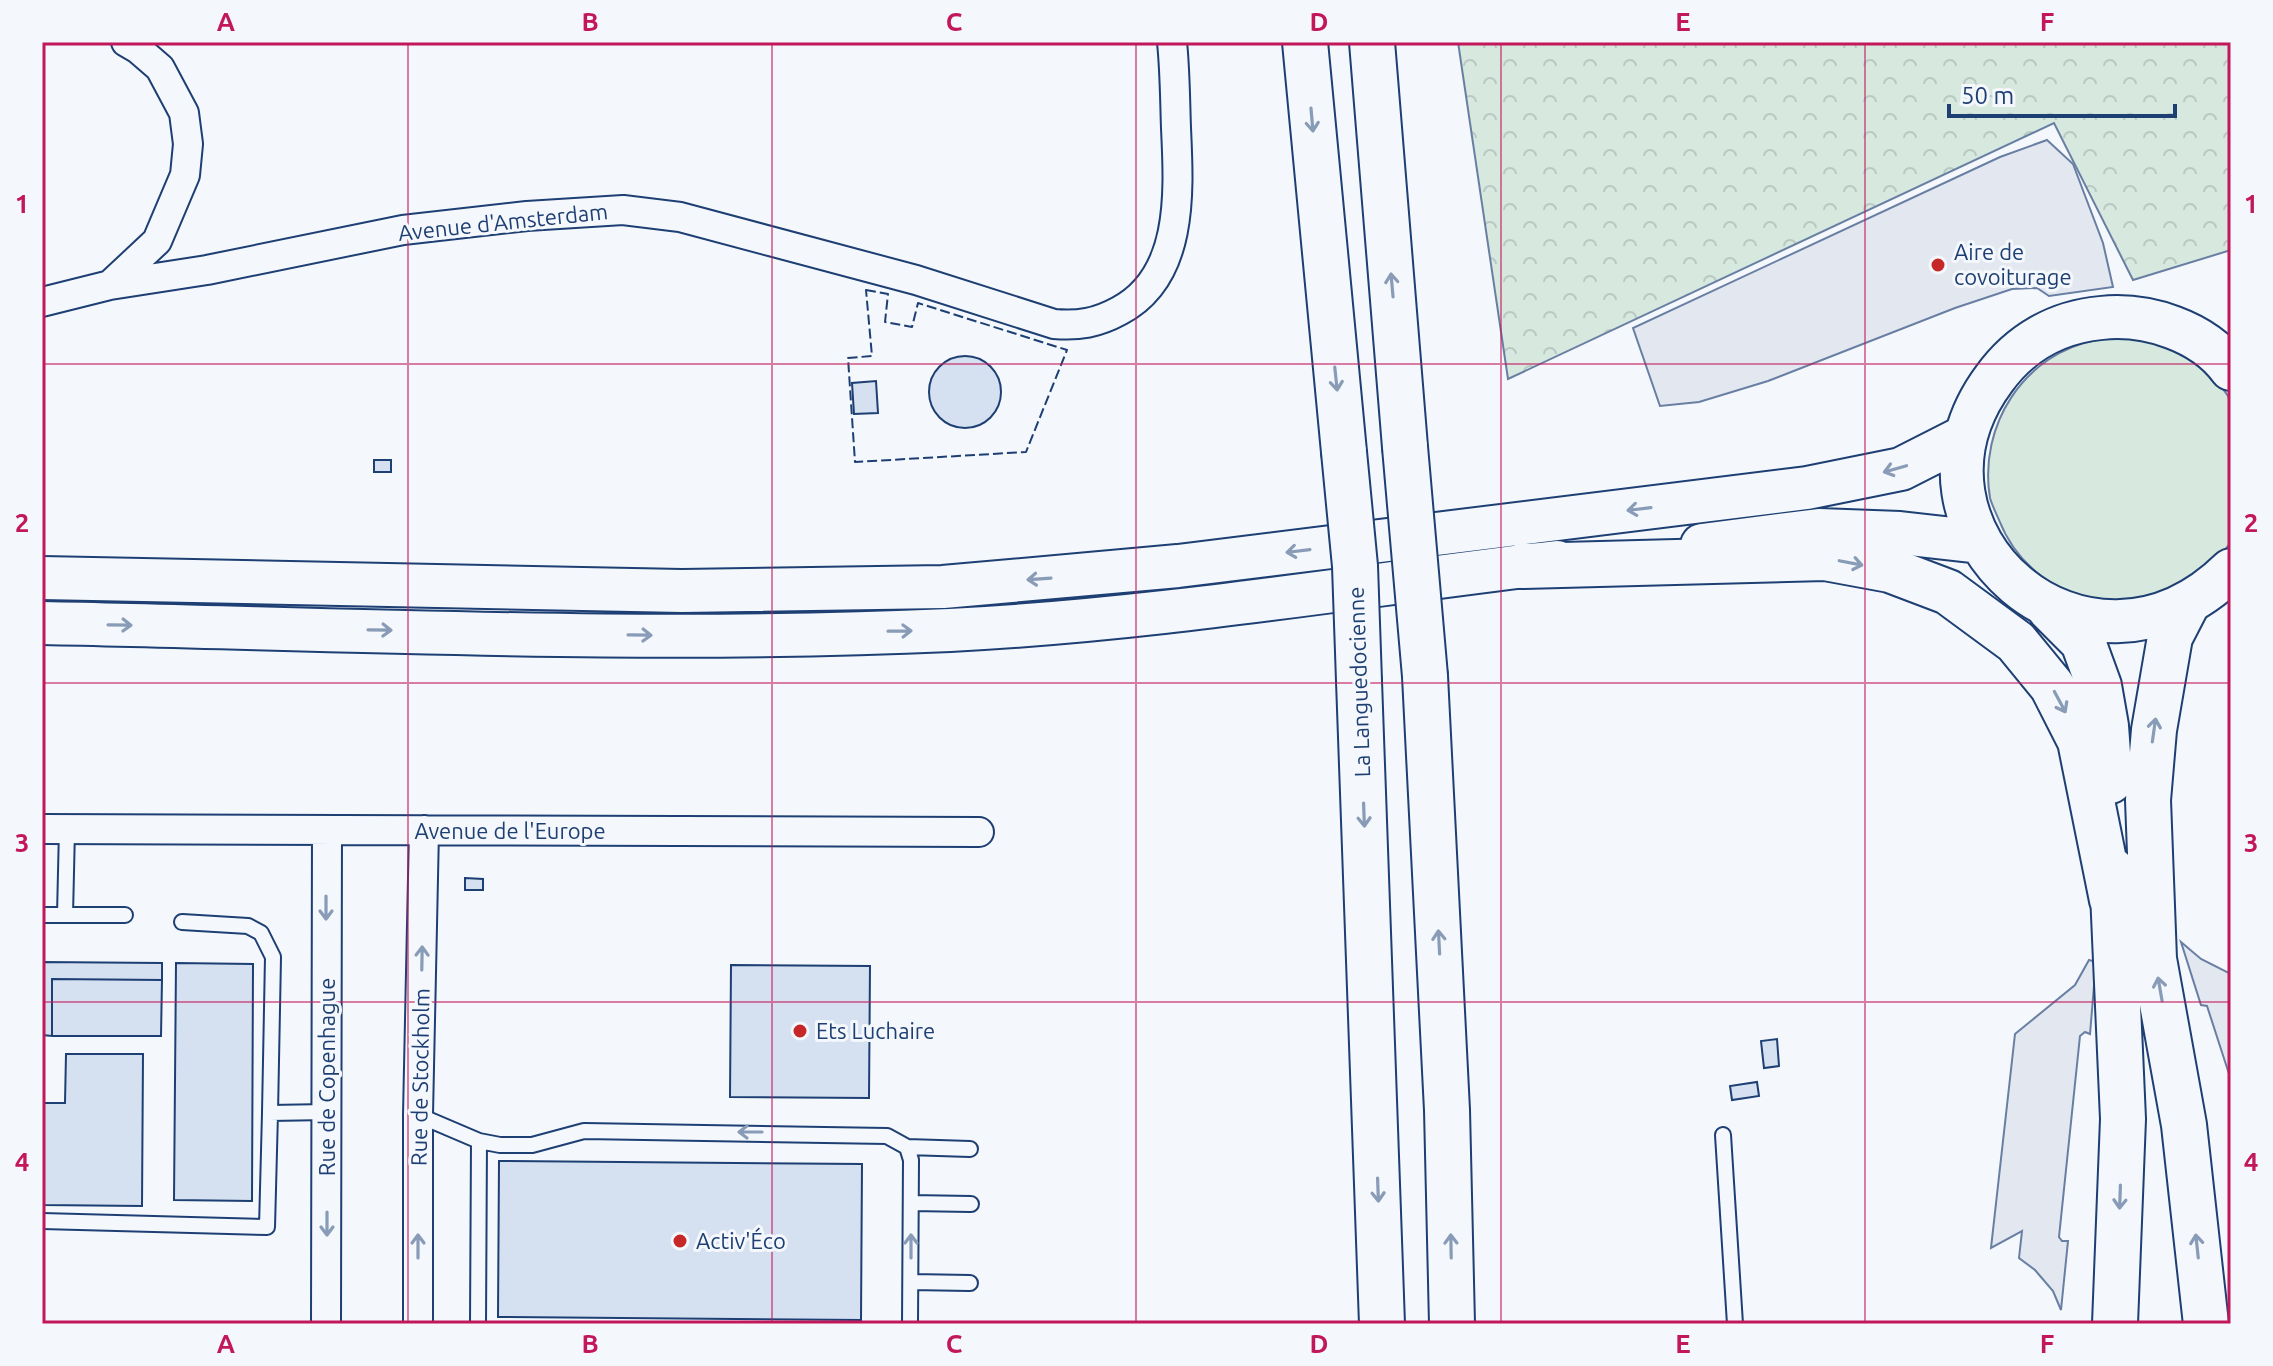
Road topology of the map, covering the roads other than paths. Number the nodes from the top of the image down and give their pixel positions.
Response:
1 (126, 42) edge
2 (1172, 42) edge
3 (1305, 42) edge
4 (1372, 42) edge
5 (110, 285) junction
6 (42, 302) edge
7 (2230, 366) edge
8 (1966, 436) junction
9 (1980, 542) junction
10 (1522, 566) junction
11 (2231, 570) edge
12 (42, 578) edge
13 (2186, 606) junction
14 (2050, 609) junction
15 (42, 623) edge
16 (54, 829) edge
17 (327, 830) junction
18 (424, 830) junction
19 (979, 832) dead end
20 (2112, 900) junction
21 (42, 915) edge
22 (65, 915) junction
23 (125, 915) dead end
24 (182, 922) dead end
25 (327, 1112) junction
26 (270, 1113) junction
27 (418, 1115) junction
28 (1723, 1135) dead end
29 (479, 1141) junction
30 (907, 1147) junction
31 (970, 1149) dead end
32 (911, 1203) junction
33 (971, 1204) dead end
34 (42, 1221) edge
35 (911, 1282) junction
36 (970, 1283) dead end
37 (326, 1324) edge
38 (418, 1324) edge
39 (478, 1324) edge
40 (910, 1324) edge
41 (1382, 1324) edge
42 (1452, 1324) edge
43 (1735, 1324) edge
44 (2115, 1324) edge
45 (2206, 1324) edge

1 - 5 street, Avenue d'Amsterdam
2 - 5 street, Avenue d'Amsterdam
3 -> 41 highway, La Languedocienne, bridge
42 -> 4 highway, bridge
5 - 6 street, Avenue d'Amsterdam
7 - 8 main road
8 - 9 main road
8 -> 12 main road
9 - 10 main road
9 - 14 main road
15 -> 10 main road
10 -> 20 highway
11 - 13 main road
13 - 14 main road
45 -> 13 highway
14 - 20 highway
16 - 17 street, Avenue de l'Europe
16 - 22 lane
17 - 18 street, Avenue de l'Europe
17 -> 25 street, Rue de Copenhague
18 - 19 street, Avenue de l'Europe
27 -> 18 street, Rue de Stockholm
20 -> 44 highway
21 - 22 lane
22 - 23 lane
24 - 26 lane
25 - 26 lane
25 -> 37 street, Rue de Copenhague
26 - 34 lane
27 - 29 lane
38 -> 27 street, Rue de Stockholm
28 - 43 lane
30 -> 29 lane
29 - 39 lane
30 - 31 lane
30 - 32 lane
32 - 33 lane
35 -> 32 lane
35 - 36 lane
35 - 40 lane

